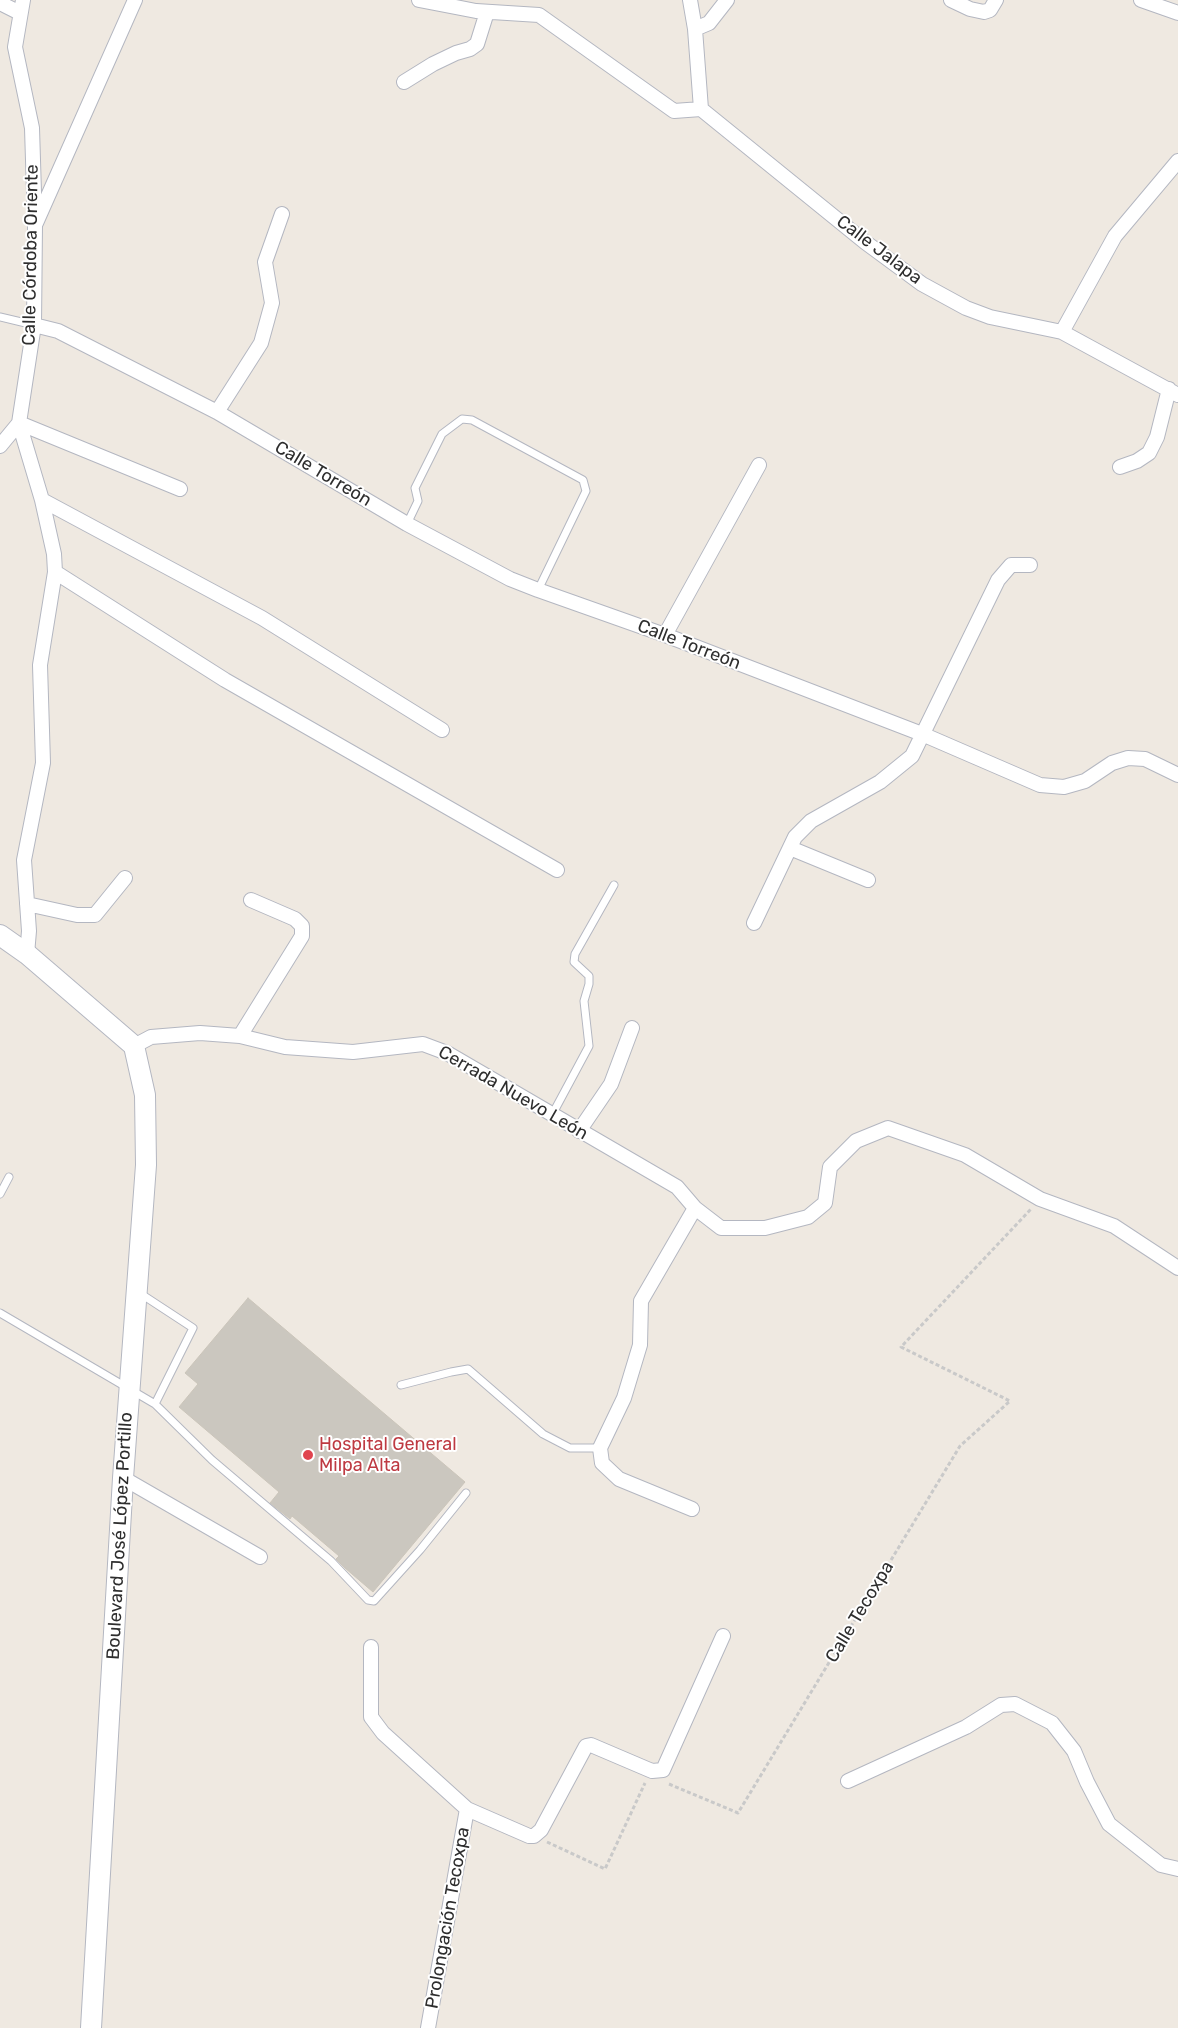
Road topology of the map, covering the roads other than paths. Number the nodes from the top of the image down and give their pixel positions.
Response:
1 (136, 0) edge
2 (690, 0) edge
3 (726, 0) edge
4 (952, 0) edge
5 (1141, 0) edge
6 (422, 1) edge
7 (0, 3) edge
8 (993, 5) edge
9 (21, 6) edge
10 (487, 12) junction
11 (1178, 13) edge
12 (695, 28) junction
13 (404, 82) dead end
14 (701, 109) junction
15 (1178, 161) edge
16 (282, 214) dead end
17 (34, 225) junction
18 (0, 317) edge
19 (34, 325) junction
20 (1062, 332) junction
21 (1173, 392) edge
22 (217, 412) junction
23 (19, 423) junction
24 (0, 446) edge
25 (759, 465) dead end
26 (1120, 466) dead end
27 (180, 489) dead end
28 (42, 500) junction
29 (407, 524) junction
30 (1030, 565) dead end
31 (55, 572) junction
32 (538, 590) junction
33 (665, 635) junction
34 (442, 730) dead end
35 (922, 734) junction
36 (1178, 775) edge
37 (790, 848) junction
38 (557, 870) dead end
39 (125, 878) dead end
40 (868, 880) dead end
41 (614, 885) dead end
42 (252, 900) dead end
43 (27, 904) junction
44 (754, 923) dead end
45 (0, 935) edge
46 (27, 954) junction
47 (632, 1028) dead end
48 (240, 1036) junction
49 (134, 1046) junction
50 (552, 1114) junction
51 (580, 1131) junction
52 (9, 1177) dead end
53 (0, 1194) edge
54 (695, 1208) junction
55 (1178, 1268) edge
56 (136, 1290) junction
57 (0, 1313) edge
58 (401, 1385) dead end
59 (128, 1390) junction
60 (155, 1404) junction
61 (600, 1448) junction
62 (123, 1478) junction
63 (466, 1493) dead end
64 (692, 1509) dead end
65 (260, 1556) dead end
66 (723, 1636) dead end
67 (371, 1647) dead end
68 (848, 1781) dead end
69 (467, 1809) junction
70 (1178, 1869) edge
71 (91, 2028) edge
72 (428, 2028) edge

1 - 17 street
2 - 12 street
3 - 12 street
4 - 8 street
5 - 11 street
6 - 10 street
7 - 9 street
9 - 17 street, Calle Córdoba Oriente
10 - 13 street
10 - 14 street
12 - 14 street
14 - 20 street, Calle Jalapa
15 - 20 street
16 - 22 street
17 - 19 street, Calle Córdoba Oriente
18 - 19 lane
19 - 22 street, Calle Torreón
19 - 23 street, Calle Córdoba Oriente
20 - 21 street, Calle Jalapa
21 - 26 street
22 - 29 street, Calle Torreón
23 - 24 street
23 - 27 street
23 - 28 street, Calle Córdoba Oriente
25 - 33 street
28 - 31 street, Calle Córdoba Oriente
28 - 34 street
29 - 32 street, Calle Torreón
29 - 32 lane
30 - 35 street
31 - 38 street
31 - 43 street, Calle Córdoba Oriente
32 - 33 street, Calle Torreón
33 - 35 street, Calle Torreón
35 - 36 street, Calle Torreón
35 - 37 street
37 - 40 street
37 - 44 street
39 - 43 street
41 - 50 lane
42 - 48 street
43 - 46 street, Calle Córdoba Oriente
45 - 46 main road
46 - 49 main road
47 - 51 street
48 - 49 street, Cerrada Nuevo León
48 - 50 street, Cerrada Nuevo León
49 - 56 main road, Boulevard José López Portillo
50 - 51 street, Cerrada Nuevo León
51 - 54 street, Cerrada Nuevo León
52 - 53 lane
54 - 55 street, Cerrada Nuevo León
54 - 61 street
56 - 59 main road, Boulevard José López Portillo
56 - 60 lane
57 - 59 lane
58 - 61 lane
59 - 60 lane
59 - 62 main road, Boulevard José López Portillo
60 - 63 lane
61 - 64 street
62 - 65 street
62 - 71 main road, Boulevard José López Portillo
66 - 69 street
67 - 69 street
68 - 70 street
69 - 72 street, Prolongación Tecoxpa

